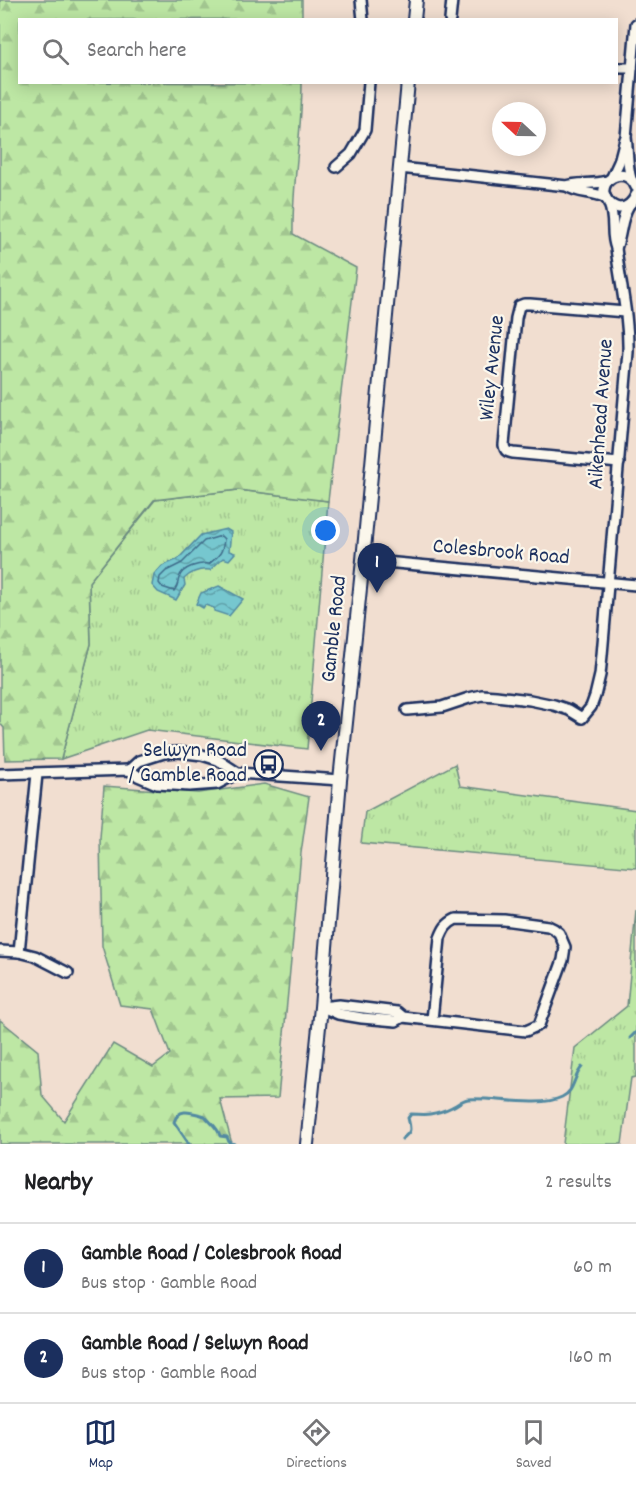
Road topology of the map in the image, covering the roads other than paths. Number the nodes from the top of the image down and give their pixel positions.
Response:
1 (361, 0) edge
2 (416, 0) edge
3 (452, 0) edge
4 (363, 18) edge
5 (414, 18) edge
6 (450, 18) edge
7 (636, 24) edge
8 (618, 68) edge
9 (632, 68) junction
10 (369, 84) edge
11 (408, 84) edge
12 (626, 136) junction
13 (336, 167) dead end
14 (400, 168) junction
15 (610, 179) junction
16 (634, 183) edge
17 (567, 186) junction
18 (634, 200) edge
19 (608, 201) junction
20 (616, 248) junction
21 (625, 312) junction
22 (619, 463) junction
23 (363, 560) junction
24 (608, 583) junction
25 (636, 585) edge
26 (407, 710) dead end
27 (129, 770) junction
28 (238, 773) junction
29 (0, 774) edge
30 (37, 774) junction
31 (340, 780) junction
32 (0, 951) edge
33 (19, 952) junction
34 (68, 973) dead end
35 (321, 1006) junction
36 (432, 1020) junction
37 (307, 1144) edge

1 - 4 street
2 - 5 main road
3 - 6 street
7 - 9 street
8 - 9 street
9 - 12 street
10 - 13 street
11 - 14 main road, Gamble Road
12 - 15 street
12 - 16 street
14 - 17 street
14 - 23 main road, Gamble Road
15 - 16 street
15 - 17 street
15 - 19 street, Aikenhead Avenue
17 - 19 street
18 - 19 street
18 - 20 street, Aikenhead Avenue
19 - 20 street, Aikenhead Avenue
20 - 21 street, Aikenhead Avenue
21 - 22 street, Aikenhead Avenue
21 - 22 street, Wiley Avenue
22 - 24 street, Aikenhead Avenue
23 - 24 street, Colesbrook Road
23 - 31 main road, Gamble Road
24 - 25 street, Colesbrook Road
24 - 26 street, Aikenhead Avenue
27 - 28 street
27 - 28 street
27 - 30 street
28 - 31 street
29 - 30 street
30 - 33 street
31 - 35 main road, Gamble Road
32 - 33 street
33 - 34 street
35 - 36 street
35 - 37 main road, Gamble Road
36 - 36 street

